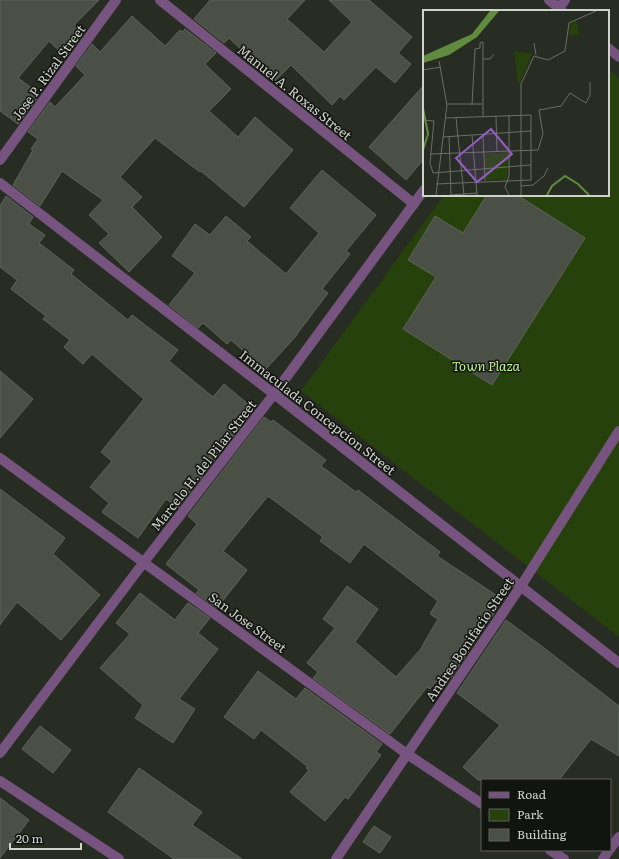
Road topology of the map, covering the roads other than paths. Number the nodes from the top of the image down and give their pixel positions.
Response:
1 (116, 0) edge
2 (160, 0) edge
3 (549, 0) edge
4 (561, 8) edge
5 (609, 49) edge
6 (619, 57) edge
7 (0, 160) edge
8 (0, 183) edge
9 (423, 191) edge
10 (414, 204) junction
11 (274, 394) junction
12 (619, 431) edge
13 (0, 458) edge
14 (144, 562) junction
15 (521, 586) junction
16 (619, 663) edge
17 (0, 753) edge
18 (407, 754) junction
19 (0, 781) edge
20 (481, 803) edge
21 (619, 838) edge
22 (611, 849) edge
23 (552, 851) edge
24 (609, 851) edge
25 (119, 859) edge
26 (336, 859) edge
27 (564, 859) edge
28 (603, 859) edge

1 - 7 street, Jose P. Rizal Street
2 - 10 street, Manuel A. Roxas Street
3 - 4 street
5 - 6 street
8 - 11 street, Immaculada Concepcion Street
9 - 10 street, Marcelo H. del Pilar Street
10 - 11 street, Marcelo H. del Pilar Street
11 - 14 street, Marcelo H. del Pilar Street
11 - 15 street, Immaculada Concepcion Street
12 - 15 street, Andres Bonifacio Street
13 - 14 street, San Jose Street
14 - 17 street, Marcelo H. del Pilar Street
14 - 18 street, San Jose Street
15 - 16 street, Immaculada Concepcion Street
15 - 18 street, Andres Bonifacio Street
18 - 20 street, San Jose Street
18 - 26 street, Andres Bonifacio Street
19 - 25 street
21 - 22 street
23 - 27 street
24 - 28 street

